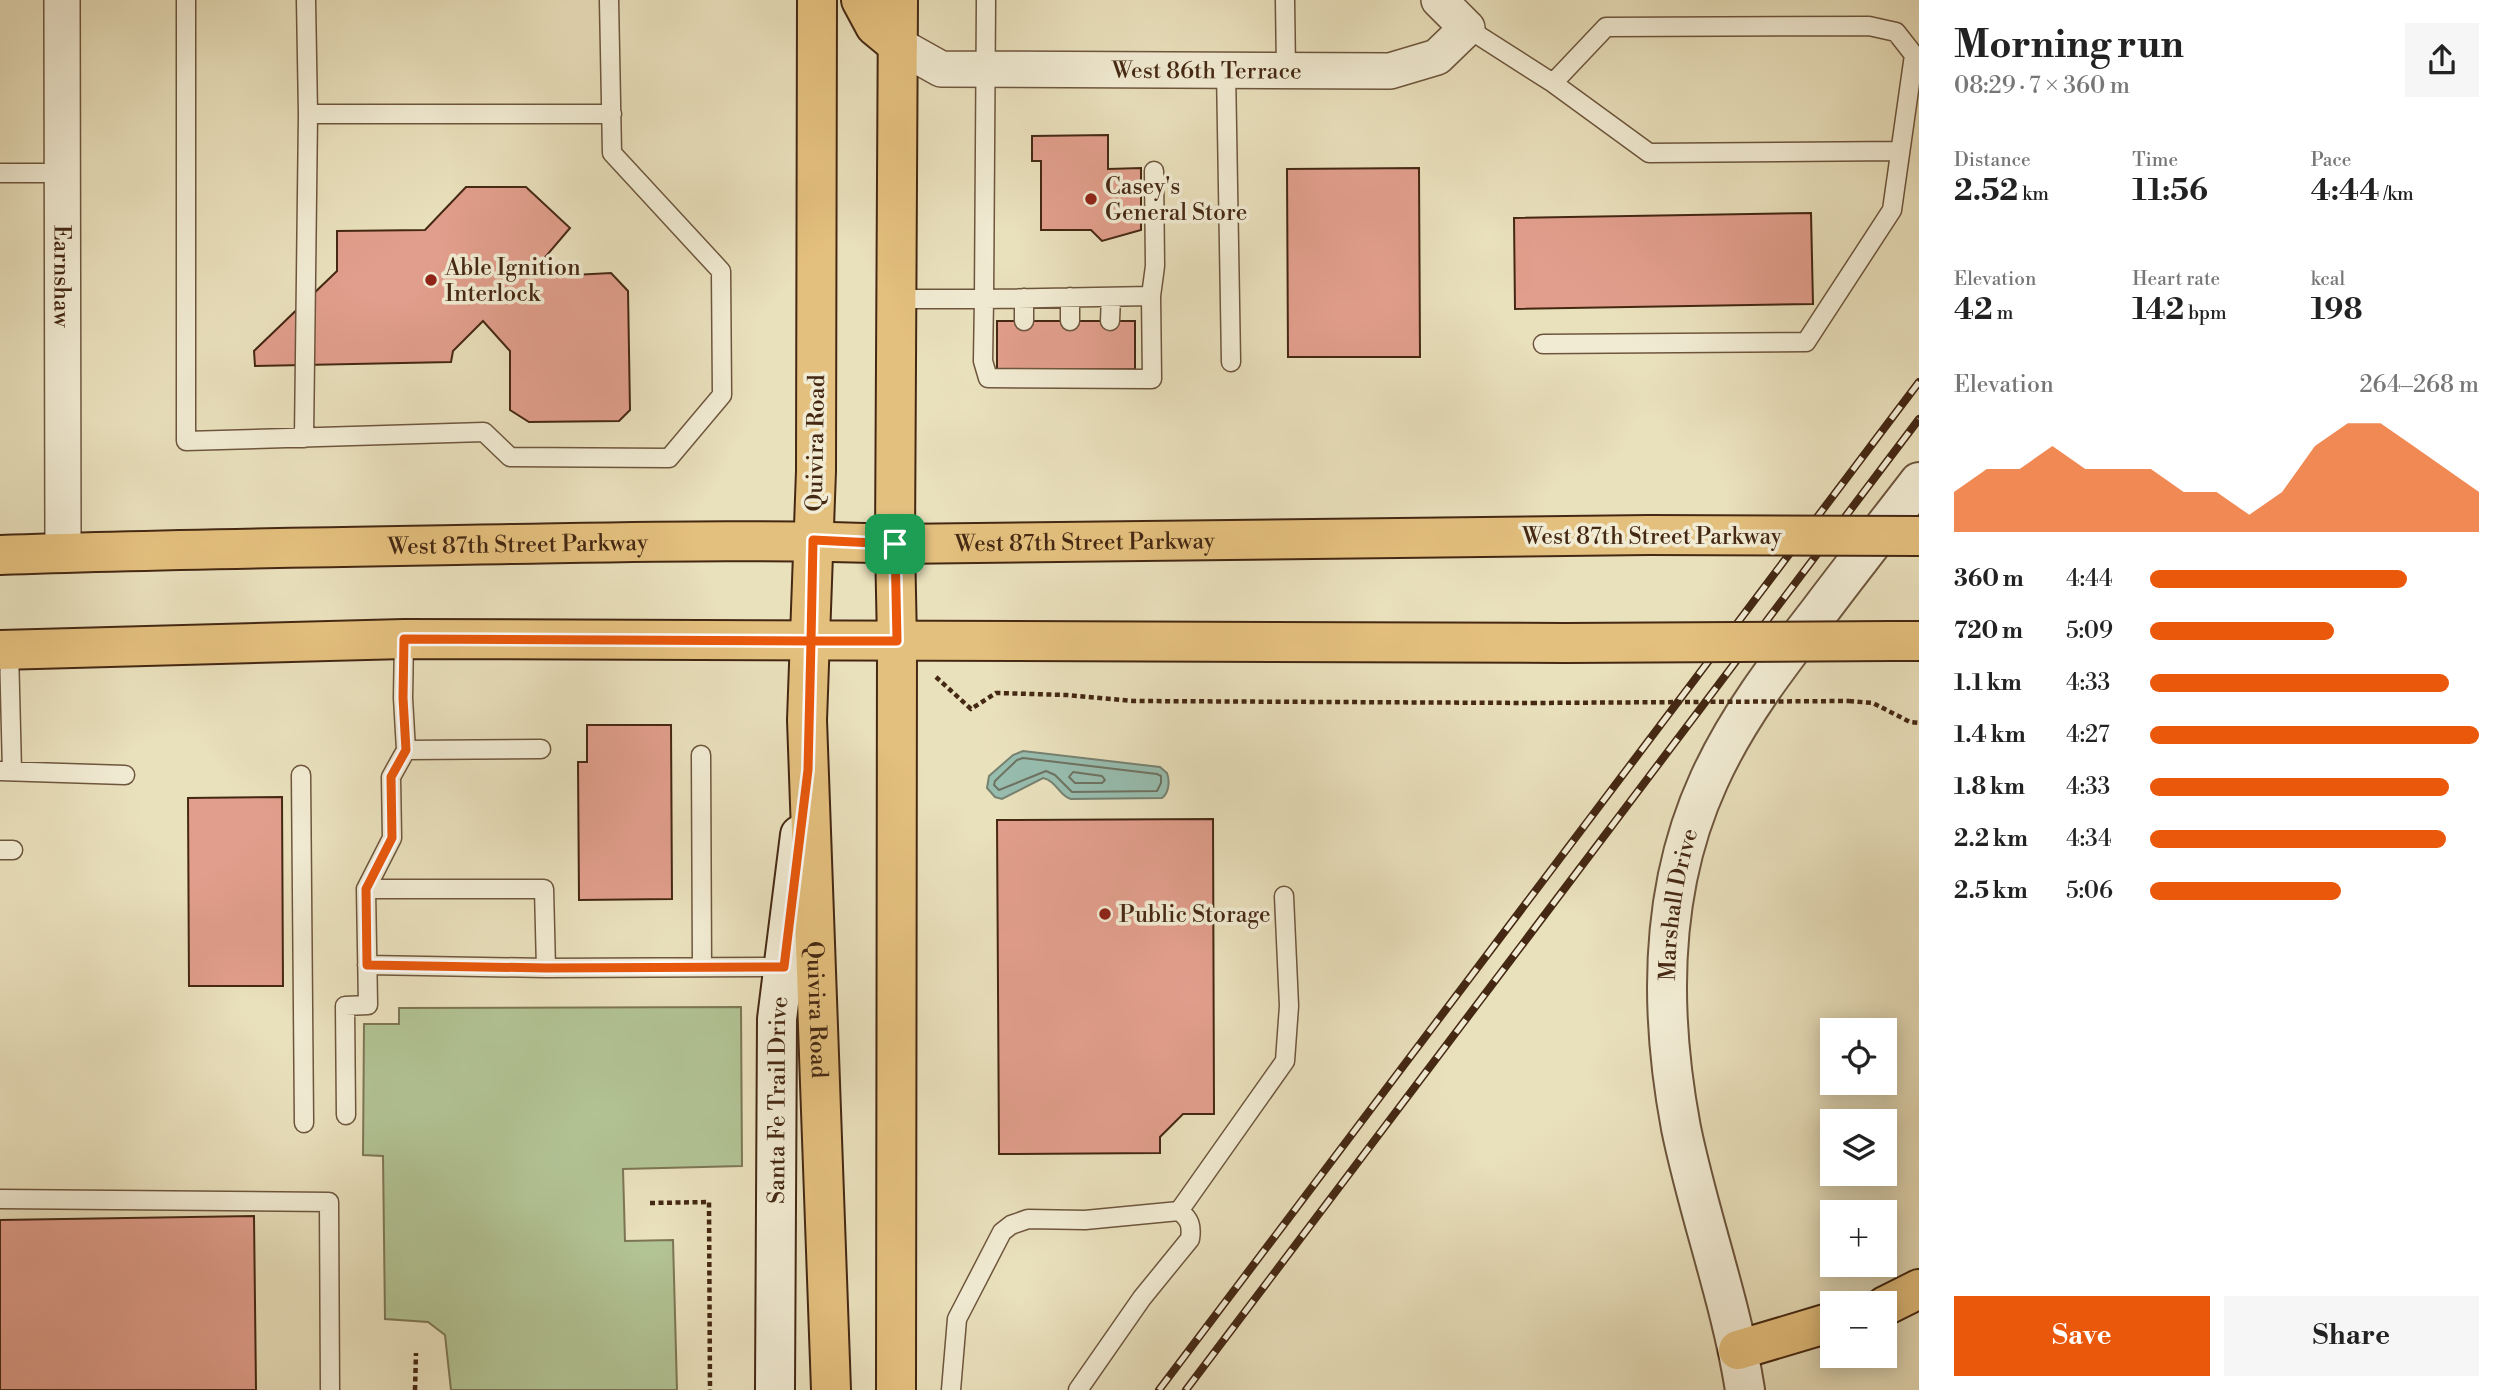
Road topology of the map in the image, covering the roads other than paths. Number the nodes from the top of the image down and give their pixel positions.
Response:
1 (62, 0) edge
2 (186, 0) edge
3 (306, 0) edge
4 (609, 0) edge
5 (817, 0) edge
6 (861, 0) edge
7 (898, 0) edge
8 (986, 0) edge
9 (1285, 0) edge
10 (1439, 0) edge
11 (1467, 28) junction
12 (898, 45) junction
13 (987, 69) junction
14 (1226, 70) junction
15 (1286, 70) junction
16 (1553, 83) junction
17 (309, 114) junction
18 (612, 114) junction
19 (1900, 151) junction
20 (1154, 171) dead end
21 (0, 173) edge
22 (62, 173) junction
23 (1151, 296) junction
24 (1111, 297) junction
25 (1024, 298) junction
26 (1070, 298) junction
27 (897, 299) junction
28 (984, 299) junction
29 (1024, 321) dead end
30 (1070, 321) dead end
31 (1110, 321) dead end
32 (1543, 344) dead end
33 (1231, 362) dead end
34 (304, 438) junction
35 (1919, 482) edge
36 (1919, 536) edge
37 (813, 540) junction
38 (895, 544) junction
39 (63, 553) junction
40 (0, 555) edge
41 (404, 639) junction
42 (811, 641) junction
43 (897, 641) junction
44 (1905, 641) edge
45 (5, 650) edge
46 (541, 749) dead end
47 (406, 750) junction
48 (701, 755) dead end
49 (808, 770) junction
50 (6, 771) edge
51 (125, 775) dead end
52 (300, 775) dead end
53 (366, 889) junction
54 (1284, 896) dead end
55 (367, 965) junction
56 (702, 967) junction
57 (784, 967) junction
58 (546, 968) junction
59 (346, 1115) dead end
60 (304, 1123) dead end
61 (0, 1199) edge
62 (1180, 1211) junction
63 (1919, 1289) edge
64 (1897, 1300) edge
65 (1820, 1326) edge
66 (1738, 1350) junction
67 (330, 1390) edge
68 (775, 1390) edge
69 (831, 1390) edge
70 (896, 1390) edge
71 (951, 1390) edge
72 (1078, 1390) edge
73 (1745, 1390) edge

1 - 22 street, Earnshaw
2 - 34 lane
3 - 17 lane
4 - 18 lane
5 - 37 main road, Quivira Road
6 - 12 main road
7 - 12 main road
8 - 13 lane
9 - 15 lane
10 - 11 street
11 - 15 street, West 86th Terrace
11 - 16 lane
12 - 13 street, West 86th Terrace
12 - 27 main road
13 - 14 street, West 86th Terrace
13 - 28 lane
14 - 15 street, West 86th Terrace
14 - 33 lane
16 - 19 lane
16 - 19 lane
17 - 18 lane
17 - 34 lane
18 - 34 lane
19 - 32 lane
20 - 23 lane
21 - 22 lane
22 - 39 street, Earnshaw
23 - 24 lane
23 - 28 lane
24 - 26 lane
24 - 31 lane
25 - 26 lane
25 - 28 lane
25 - 29 lane
26 - 30 lane
27 - 28 lane
27 - 38 main road
35 - 66 street, Marshall Drive
36 - 38 main road, West 87th Street Parkway, bridge
37 - 38 main road, West 87th Street Parkway
37 - 39 main road, West 87th Street Parkway
37 - 42 main road, Quivira Road
38 - 43 main road
39 - 40 main road, West 87th Street Parkway
41 - 42 main road
41 - 45 main road
41 - 47 lane
42 - 43 main road
42 - 49 main road, Quivira Road
43 - 44 main road, bridge
43 - 70 main road
45 - 50 lane
46 - 47 lane
47 - 53 lane
48 - 56 lane
49 - 57 street, Santa Fe Trail Drive
49 - 69 main road, Quivira Road
50 - 51 lane
52 - 60 lane
53 - 55 lane
53 - 58 lane
54 - 62 lane
55 - 58 lane
55 - 59 lane
56 - 57 lane
56 - 58 lane
57 - 68 street, Santa Fe Trail Drive
61 - 67 lane
62 - 71 lane
62 - 72 lane
63 - 64 main road
65 - 66 main road
66 - 73 street, Marshall Drive

